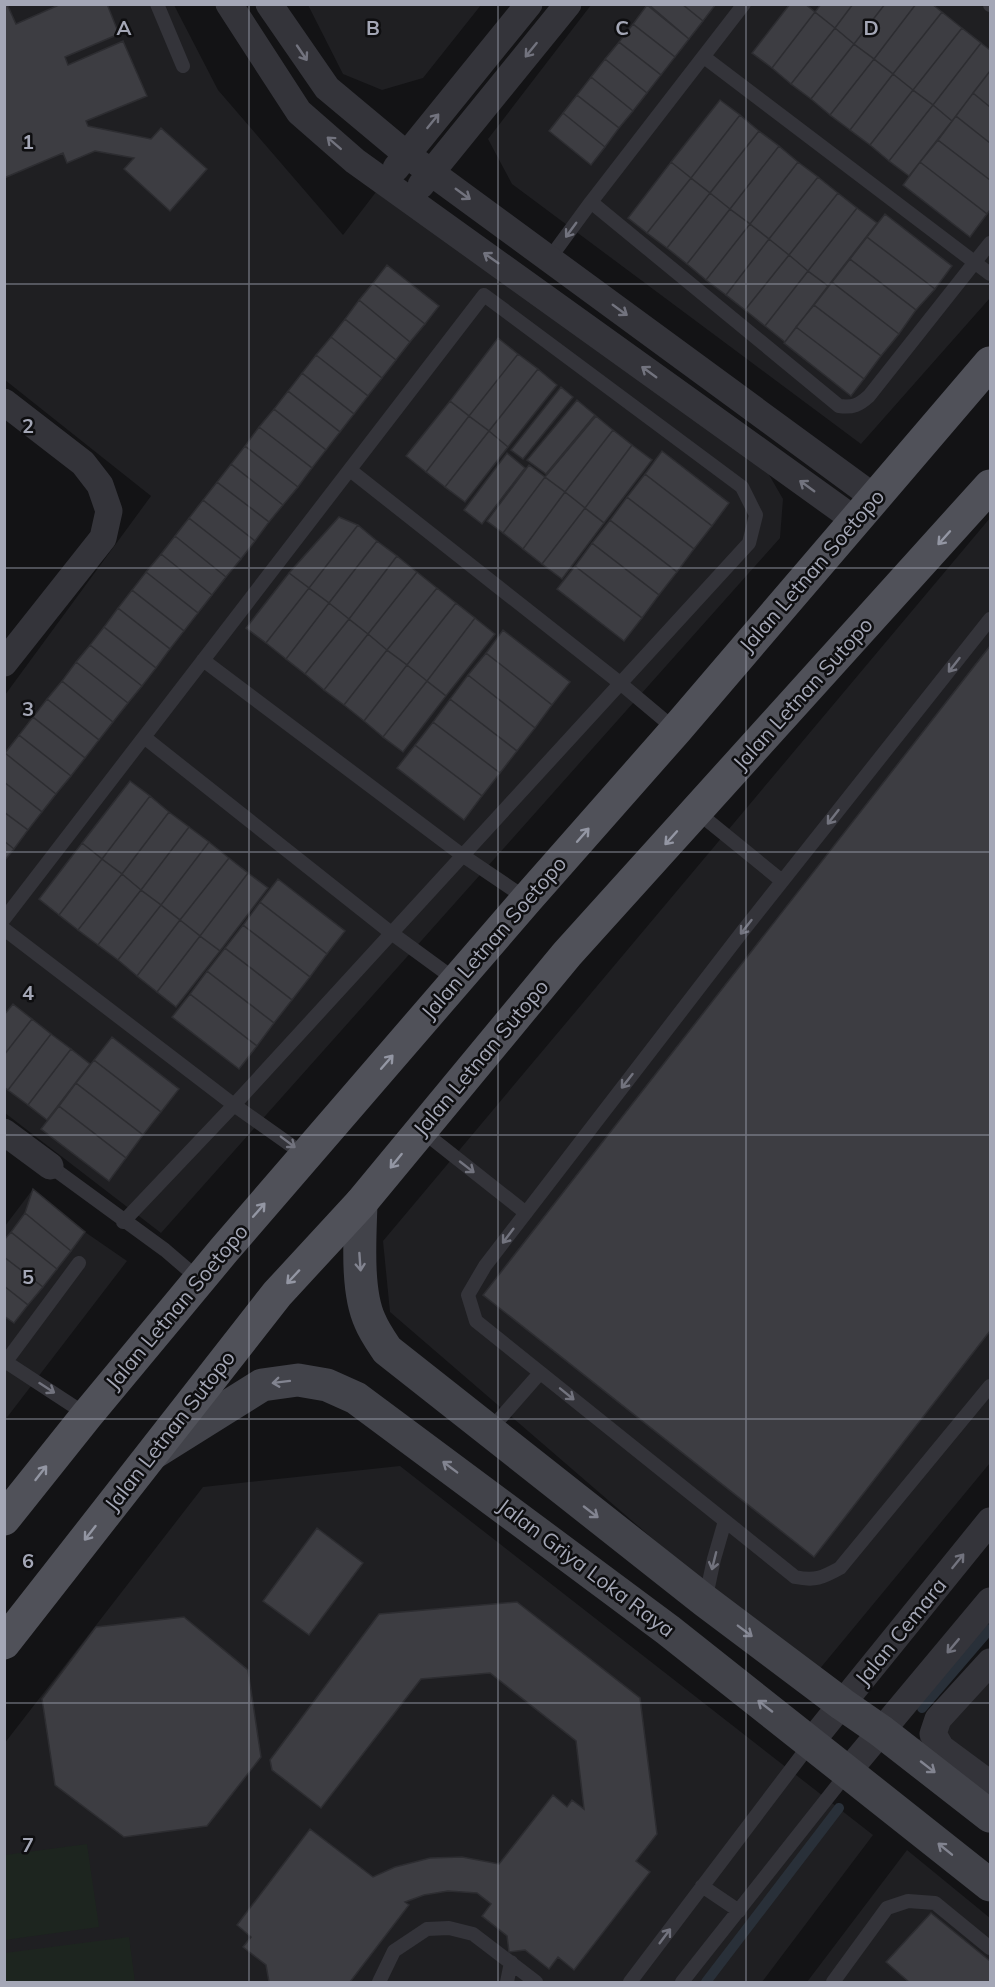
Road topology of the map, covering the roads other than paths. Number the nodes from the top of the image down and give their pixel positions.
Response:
1 (157, 4) edge
2 (229, 4) edge
3 (269, 4) edge
4 (529, 4) edge
5 (568, 4) edge
6 (744, 4) edge
7 (704, 57) junction
8 (183, 66) dead end
9 (406, 154) junction
10 (432, 171) junction
11 (384, 183) junction
12 (408, 201) junction
13 (591, 202) junction
14 (990, 243) edge
15 (550, 258) junction
16 (976, 262) junction
17 (990, 274) edge
18 (990, 363) edge
19 (4, 402) edge
20 (350, 470) junction
21 (987, 496) edge
22 (865, 509) junction
23 (990, 619) edge
24 (203, 660) junction
25 (4, 663) edge
26 (620, 683) junction
27 (676, 730) junction
28 (144, 737) junction
29 (696, 811) junction
30 (462, 855) junction
31 (782, 881) junction
32 (527, 899) junction
33 (4, 919) edge
34 (4, 929) edge
35 (390, 933) junction
36 (457, 981) junction
37 (234, 1105) junction
38 (421, 1130) junction
39 (4, 1132) edge
40 (306, 1156) junction
41 (50, 1166) joint
42 (361, 1203) junction
43 (526, 1213) junction
44 (123, 1222) junction
45 (79, 1263) dead end
46 (200, 1280) junction
47 (5, 1363) edge
48 (540, 1373) junction
49 (990, 1386) edge
50 (87, 1415) junction
51 (489, 1431) junction
52 (152, 1454) junction
53 (4, 1519) edge
54 (725, 1521) junction
55 (990, 1521) edge
56 (705, 1601) junction
57 (990, 1601) edge
58 (4, 1643) edge
59 (990, 1662) edge
60 (842, 1704) junction
61 (881, 1731) junction
62 (812, 1742) junction
63 (848, 1772) junction
64 (990, 1784) edge
65 (990, 1816) edge
66 (990, 1885) edge
67 (702, 1886) junction
68 (739, 1911) junction
69 (990, 1948) edge
70 (511, 1962) junction
71 (379, 1983) edge
72 (507, 1983) edge
73 (536, 1983) edge
74 (630, 1983) edge
75 (682, 1983) edge
76 (834, 1983) edge

1 - 8 lane
11 -> 2 street
3 -> 9 street
9 -> 4 street
5 -> 10 street
6 - 7 lane
7 - 13 lane
7 - 16 lane
9 - 10 street
9 - 11 street
10 - 12 street
10 -> 15 street
11 - 12 street
22 -> 12 street
13 -> 15 lane
13 - 16 lane
14 - 16 lane
15 -> 22 street
16 - 17 lane
18 - 22 main road, Jalan Letnan Soetopo
19 - 25 street
20 - 24 lane
20 - 26 lane
20 - 26 lane
21 -> 29 main road, Jalan Letnan Sutopo
22 - 27 main road, Jalan Letnan Soetopo
23 -> 31 lane
24 - 28 lane
24 - 30 lane
26 - 27 lane
26 - 30 lane
32 -> 27 main road, Jalan Letnan Soetopo
28 - 33 lane
28 - 35 lane
29 - 31 lane
29 -> 38 main road, Jalan Letnan Sutopo
30 - 32 lane
30 - 35 lane
31 -> 43 lane
32 - 36 main road, Jalan Letnan Soetopo
34 - 37 lane
35 - 36 lane
35 - 37 lane
40 -> 36 main road, Jalan Letnan Soetopo
37 -> 40 lane
37 - 44 lane
38 -> 42 main road, Jalan Letnan Sutopo
38 -> 43 lane
39 - 41 street
46 -> 40 main road, Jalan Letnan Soetopo
41 - 44 lane
42 -> 51 main road
42 -> 52 main road, Jalan Letnan Sutopo
43 -> 48 lane
44 - 46 lane
45 - 47 lane
46 - 50 main road, Jalan Letnan Soetopo
47 -> 50 lane
48 - 51 lane
48 -> 54 lane
49 - 54 lane
53 -> 50 main road, Jalan Letnan Soetopo
51 -> 56 main road
52 -> 58 main road, Jalan Letnan Sutopo
62 -> 52 main road, Jalan Griya Loka Raya
54 -> 56 lane
60 -> 55 street, Jalan Cemara
56 -> 60 main road
57 -> 61 street
59 - 64 street
60 - 61 main road
60 - 62 street, Jalan Cemara
61 - 63 street
61 -> 65 main road
62 - 63 main road, Jalan Griya Loka Raya
62 - 67 lane
66 -> 63 main road, Jalan Griya Loka Raya
63 - 68 lane
67 - 68 lane
74 -> 67 lane
68 - 75 lane
69 - 76 lane
70 - 71 lane
70 - 72 lane
70 - 73 lane

